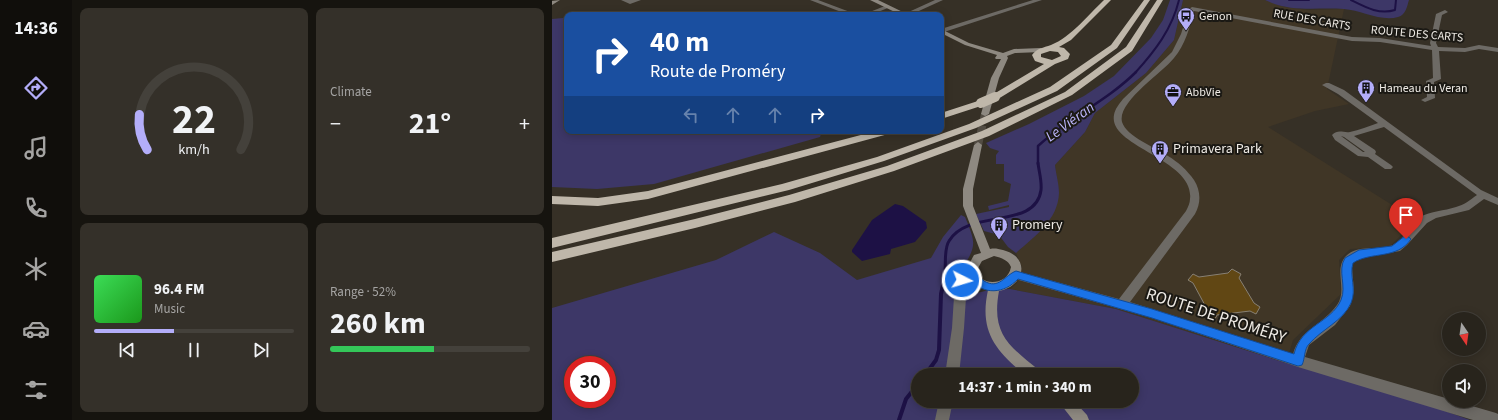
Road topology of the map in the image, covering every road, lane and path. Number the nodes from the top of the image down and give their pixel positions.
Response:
1 (557, 0) edge
2 (624, 0) edge
3 (638, 0) edge
4 (813, 0) edge
5 (873, 0) edge
6 (940, 0) edge
7 (1039, 0) edge
8 (1108, 0) edge
9 (1113, 0) edge
10 (1147, 0) edge
11 (1160, 0) edge
12 (552, 3) edge
13 (887, 7) junction
14 (847, 12) edge
15 (873, 12) edge
16 (899, 12) edge
17 (913, 12) edge
18 (1445, 12) dead end
19 (944, 30) edge
20 (944, 32) edge
21 (1358, 39) joint
22 (1052, 48) junction
23 (1434, 48) junction
24 (1498, 50) edge
25 (1064, 52) junction
26 (1039, 55) junction
27 (1001, 58) junction
28 (1053, 62) junction
29 (1022, 82) junction
30 (1326, 85) dead end
31 (1425, 100) dead end
32 (985, 114) tunnel mouth
33 (944, 115) edge
34 (1385, 124) junction
35 (877, 134) edge
36 (978, 145) tunnel mouth
37 (1388, 167) dead end
38 (1484, 195) junction
39 (552, 200) edge
40 (1498, 202) edge
41 (552, 243) edge
42 (987, 254) junction
43 (552, 257) edge
44 (972, 274) junction
45 (1016, 275) junction
46 (994, 287) junction
47 (1122, 304) junction
48 (1298, 361) junction
49 (953, 368) edge
50 (1027, 368) edge
51 (945, 408) edge
52 (1071, 408) edge
53 (942, 420) edge
54 (1082, 420) edge
55 (1496, 420) edge

1 - 12 street
2 - 3 street
4 - 14 street
5 - 13 street
6 - 17 street
7 - 19 street
8 - 22 highway
9 - 25 highway
10 - 41 highway
11 - 43 highway
13 - 15 street
13 - 16 street
18 - 23 street
20 - 27 street
21 - 23 street, ROUTE DES CARTS
21 - 47 street, RUE DES CARTS
22 - 25 highway
22 - 26 highway
23 - 24 street, ROUTE DES CARTS
23 - 31 street
25 - 28 highway
26 - 27 street
26 - 28 highway
26 - 29 highway
27 - 32 street
28 - 29 highway
29 - 33 highway, bridge
30 - 34 street
34 - 37 street
34 - 38 street
35 - 39 highway
36 - 42 street
38 - 40 street
38 - 48 street
42 - 44 street
42 - 45 street
44 - 46 street
44 - 49 street
45 - 46 street
45 - 47 street, ROUTE DE PROMÉRY
46 - 50 street
47 - 48 street, ROUTE DE PROMÉRY
48 - 55 street, ROUTE DE PROMÉRY
51 - 53 street
52 - 54 street

